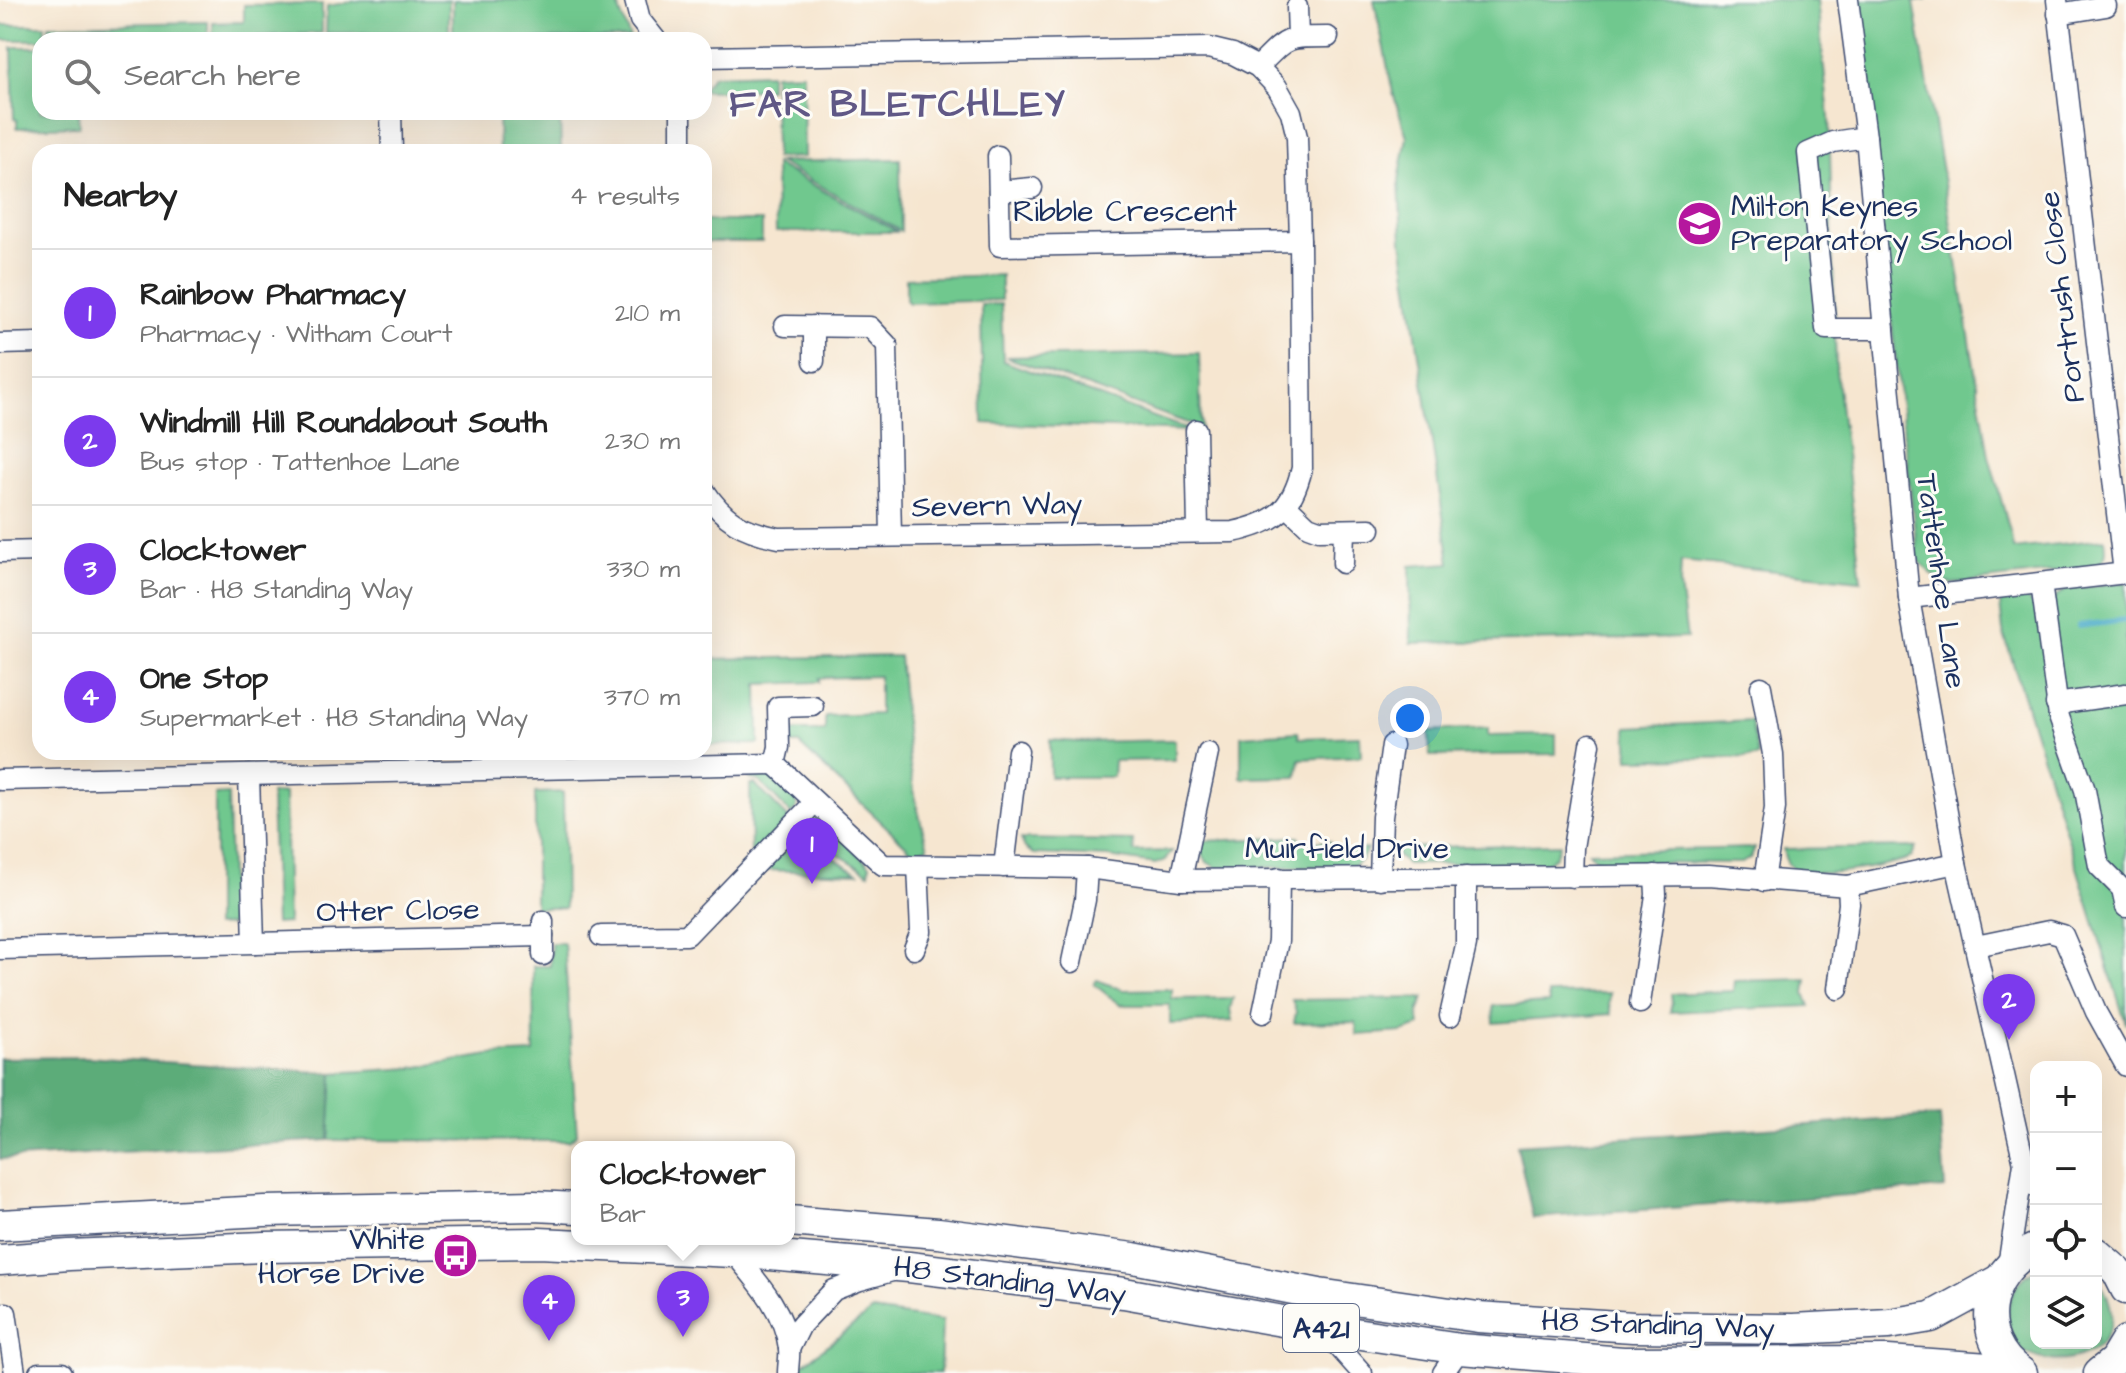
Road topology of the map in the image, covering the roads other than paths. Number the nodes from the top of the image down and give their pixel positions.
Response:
1 (635, 0) edge
2 (1848, 0) edge
3 (1297, 7) dead end
4 (2057, 7) edge
5 (2106, 8) edge
6 (650, 32) edge
7 (1298, 37) junction
8 (1328, 37) dead end
9 (712, 57) edge
10 (1258, 67) junction
11 (391, 120) edge
12 (681, 120) edge
13 (1866, 137) junction
14 (392, 144) edge
15 (681, 144) edge
16 (998, 156) dead end
17 (1032, 188) dead end
18 (999, 191) junction
19 (1300, 241) junction
20 (785, 326) dead end
21 (814, 326) junction
22 (1884, 329) junction
23 (32, 343) edge
24 (0, 344) edge
25 (814, 361) dead end
26 (1196, 430) dead end
27 (712, 505) edge
28 (1287, 506) junction
29 (1370, 529) dead end
30 (1344, 530) junction
31 (1198, 531) junction
32 (891, 536) junction
33 (32, 551) edge
34 (0, 552) edge
35 (1343, 563) dead end
36 (2125, 573) edge
37 (2041, 583) junction
38 (1909, 598) junction
39 (1761, 687) dead end
40 (2126, 694) edge
41 (2056, 704) junction
42 (813, 706) dead end
43 (1590, 744) dead end
44 (1392, 745) dead end
45 (1018, 751) dead end
46 (1208, 753) dead end
47 (775, 764) junction
48 (249, 775) junction
49 (0, 780) edge
50 (815, 802) junction
51 (1956, 863) junction
52 (918, 866) junction
53 (1004, 867) junction
54 (1087, 868) junction
55 (1655, 875) junction
56 (1466, 877) junction
57 (1572, 877) junction
58 (1279, 878) junction
59 (1380, 879) junction
60 (1181, 880) junction
61 (1764, 881) junction
62 (1848, 886) junction
63 (2125, 894) edge
64 (601, 936) dead end
65 (543, 937) dead end
66 (254, 943) junction
67 (1976, 946) junction
68 (0, 949) edge
69 (914, 949) dead end
70 (1072, 962) dead end
71 (1838, 989) dead end
72 (1640, 1003) dead end
73 (1263, 1013) dead end
74 (1450, 1016) dead end
75 (2126, 1066) edge
76 (2024, 1163) junction
77 (2030, 1175) edge
78 (571, 1208) edge
79 (795, 1221) edge
80 (0, 1225) edge
81 (571, 1244) edge
82 (598, 1245) edge
83 (2030, 1250) edge
84 (733, 1252) junction
85 (2107, 1257) edge
86 (0, 1260) edge
87 (909, 1267) junction
88 (2003, 1273) junction
89 (2126, 1289) edge
90 (6, 1313) dead end
91 (1322, 1328) junction
92 (789, 1349) junction
93 (1452, 1361) edge
94 (2019, 1371) edge
95 (15, 1373) edge
96 (39, 1373) edge
97 (62, 1373) edge
98 (788, 1373) edge
99 (1362, 1373) edge

1 - 6 street
2 - 13 street, Tattenhoe Lane
3 - 7 street
4 - 5 street, Portrush Close
4 - 36 street, Portrush Close
7 - 8 street
7 - 10 street
9 - 10 street
10 - 19 street
11 - 14 street
12 - 15 street
13 - 22 street, Tattenhoe Lane
13 - 22 street
16 - 18 street, Ribble Crescent
17 - 18 street, Ribble Crescent
18 - 19 street, Ribble Crescent
19 - 28 street
20 - 21 street
21 - 25 street
21 - 32 street
22 - 38 street, Tattenhoe Lane
23 - 24 street
26 - 31 street
27 - 32 street, Severn Way
28 - 30 street
28 - 31 street, Severn Way
29 - 30 street
30 - 35 street
31 - 32 street, Severn Way
33 - 34 street
36 - 37 street
37 - 38 street
37 - 41 street
38 - 51 street, Tattenhoe Lane
39 - 61 street
40 - 41 street
41 - 63 street
42 - 47 street
43 - 57 street
44 - 59 street
45 - 53 street
46 - 60 street
47 - 48 street
47 - 50 street, Muirfield Drive
48 - 49 street
48 - 66 street
50 - 52 street, Muirfield Drive
50 - 64 street
51 - 62 street, Muirfield Drive
51 - 67 street, Tattenhoe Lane
52 - 53 street, Muirfield Drive
52 - 69 street
53 - 54 street, Muirfield Drive
54 - 60 street, Muirfield Drive
54 - 70 street
55 - 57 street, Muirfield Drive
55 - 61 street, Muirfield Drive
55 - 72 street
56 - 57 street, Muirfield Drive
56 - 59 street, Muirfield Drive
56 - 74 street
58 - 59 street, Muirfield Drive
58 - 60 street, Muirfield Drive
58 - 73 street
61 - 62 street, Muirfield Drive
62 - 71 street
65 - 66 street, Otter Close
66 - 68 street, Otter Close
67 - 75 street
67 - 76 street, Tattenhoe Lane
76 - 77 street, Tattenhoe Lane
76 - 88 street, Tattenhoe Lane
78 - 80 highway
79 - 88 highway, H8 Standing Way / A421
81 - 86 highway, H8 Standing Way / A421
82 - 84 highway, H8 Standing Way / A421
83 - 88 highway, A421
84 - 87 highway, H8 Standing Way / A421
84 - 92 street
85 - 89 highway
87 - 91 highway, H8 Standing Way / A421
87 - 92 street
88 - 94 highway, A421
90 - 95 street
91 - 93 highway, H8 Standing Way / A421
91 - 99 street
92 - 98 street
93 - 94 highway, H8 Standing Way / A421
96 - 97 street

